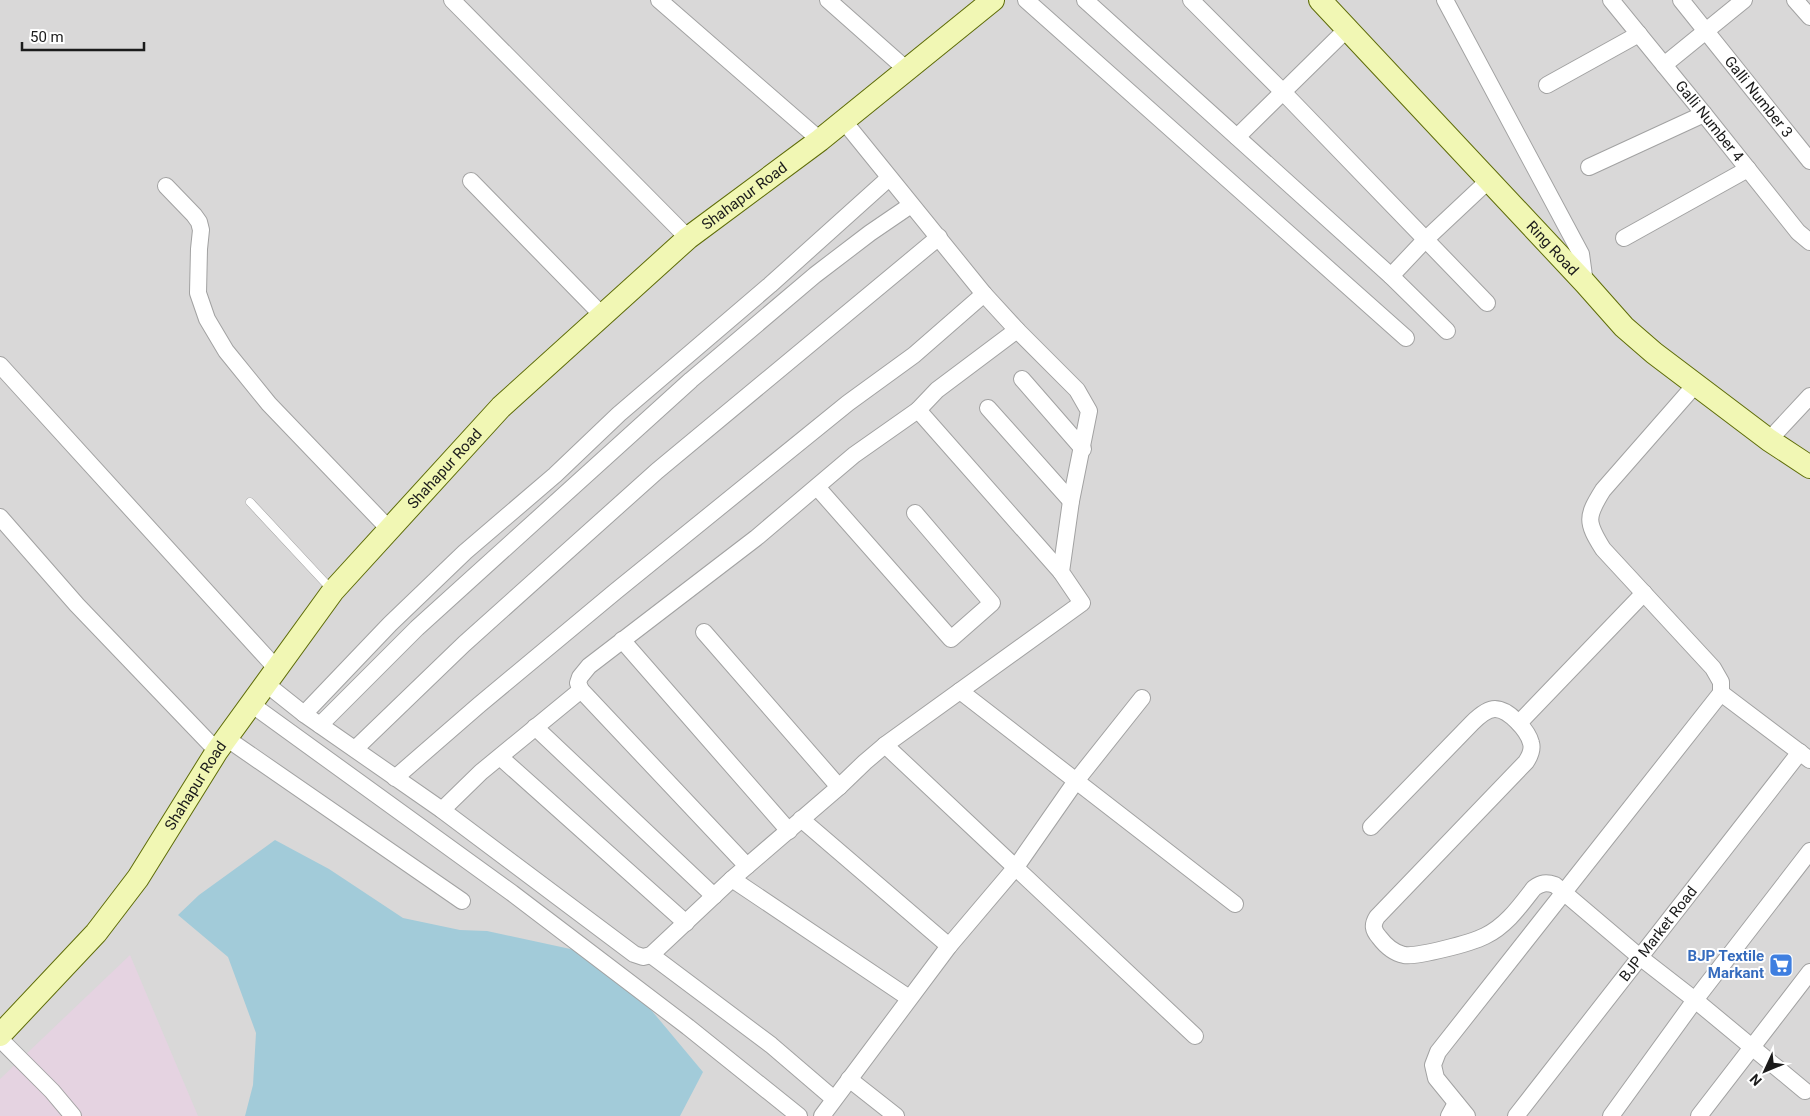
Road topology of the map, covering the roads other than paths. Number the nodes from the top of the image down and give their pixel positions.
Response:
1 (452, 0) edge
2 (659, 0) edge
3 (828, 0) edge
4 (993, 0) edge
5 (1026, 0) edge
6 (1085, 0) edge
7 (1191, 0) edge
8 (1320, 0) edge
9 (1445, 0) edge
10 (1611, 0) edge
11 (1681, 0) edge
12 (1744, 0) edge
13 (1795, 0) edge
14 (1810, 17) edge
15 (1347, 29) junction
16 (1707, 31) junction
17 (1639, 34) junction
18 (1664, 65) junction
19 (906, 70) junction
20 (1547, 85) dead end
21 (1283, 92) junction
22 (1704, 114) junction
23 (843, 120) junction
24 (1237, 137) junction
25 (820, 140) junction
26 (1810, 161) edge
27 (1589, 167) dead end
28 (1748, 169) junction
29 (890, 178) junction
30 (1488, 180) junction
31 (471, 181) dead end
32 (166, 186) dead end
33 (911, 204) junction
34 (939, 237) junction
35 (688, 238) junction
36 (1624, 238) dead end
37 (1425, 240) junction
38 (1810, 242) edge
39 (1392, 276) junction
40 (1585, 284) junction
41 (984, 294) junction
42 (1487, 304) dead end
43 (602, 314) junction
44 (1017, 330) junction
45 (1447, 331) dead end
46 (1406, 338) dead end
47 (0, 365) edge
48 (1022, 380) dead end
49 (1695, 385) junction
50 (1810, 396) edge
51 (988, 408) dead end
52 (918, 410) junction
53 (1769, 440) junction
54 (1083, 449) junction
55 (1810, 467) edge
56 (817, 487) junction
57 (1071, 501) junction
58 (250, 502) dead end
59 (915, 513) dead end
60 (0, 517) edge
61 (389, 529) junction
62 (1061, 572) junction
63 (332, 591) junction
64 (1644, 593) junction
65 (704, 632) dead end
66 (622, 640) junction
67 (271, 676) junction
68 (581, 690) junction
69 (960, 691) junction
70 (1721, 693) junction
71 (1142, 698) dead end
72 (251, 704) junction
73 (304, 714) junction
74 (1519, 723) junction
75 (320, 725) junction
76 (535, 727) junction
77 (221, 744) junction
78 (885, 744) junction
79 (355, 749) junction
80 (1805, 756) edge
81 (500, 757) junction
82 (394, 778) junction
83 (1076, 781) junction
84 (839, 787) junction
85 (442, 810) junction
86 (801, 819) junction
87 (1371, 827) dead end
88 (789, 831) junction
89 (1810, 851) edge
90 (747, 866) junction
91 (1016, 867) junction
92 (732, 880) junction
93 (1563, 892) junction
94 (714, 896) junction
95 (462, 901) dead end
96 (1235, 904) dead end
97 (686, 923) junction
98 (949, 946) junction
99 (651, 955) junction
100 (1641, 958) junction
101 (1810, 972) edge
102 (909, 998) junction
103 (1695, 1000) junction
104 (0, 1035) edge
105 (1195, 1036) dead end
106 (0, 1039) edge
107 (1752, 1048) junction
108 (849, 1079) junction
109 (1805, 1091) dead end
110 (834, 1099) junction
111 (1452, 1109) edge
112 (73, 1116) edge
113 (799, 1116) edge
114 (822, 1116) edge
115 (896, 1116) edge
116 (1467, 1116) edge
117 (1516, 1116) edge
118 (1610, 1116) edge
119 (1700, 1116) edge

1 - 35 street
2 - 25 street
3 - 19 street
4 - 19 main road, Shahapur Road
5 - 46 street
6 - 24 street
7 - 21 street
8 - 15 main road, Ring Road
9 - 40 street
10 - 17 street, Galli Number 4
11 - 16 street, Galli Number 3
12 - 16 street
13 - 14 street
15 - 21 street
15 - 30 main road, Ring Road
16 - 18 street
16 - 26 street, Galli Number 3
17 - 18 street, Galli Number 4
17 - 20 street
18 - 22 street, Galli Number 4
19 - 23 main road, Shahapur Road
21 - 24 street
21 - 37 street
22 - 27 street
22 - 28 street, Galli Number 4
23 - 25 main road, Shahapur Road
23 - 29 street
24 - 39 street
25 - 35 main road, Shahapur Road
28 - 36 street
28 - 38 street, Galli Number 4
29 - 33 street
29 - 73 street
30 - 37 street
30 - 40 main road, Ring Road
31 - 43 street
32 - 61 street
33 - 34 street
33 - 75 street
34 - 41 street
34 - 79 street
35 - 43 main road, Shahapur Road
37 - 39 street
37 - 42 street
39 - 45 street
40 - 49 main road, Ring Road
41 - 44 street
41 - 82 street
43 - 61 main road, Shahapur Road
44 - 52 street
44 - 54 street
47 - 67 street
48 - 54 street
49 - 53 main road, Ring Road
49 - 64 street
50 - 53 street
51 - 57 street
52 - 56 street
52 - 62 street
53 - 55 main road, Ring Road
54 - 57 street
56 - 59 street
56 - 66 street
57 - 62 street
58 - 63 lane
60 - 77 street
61 - 63 main road, Shahapur Road
62 - 69 street
63 - 67 main road, Shahapur Road
64 - 70 street
64 - 74 street
65 - 84 street
66 - 68 street
66 - 88 street
67 - 72 main road, Shahapur Road
67 - 73 street
68 - 76 street
68 - 90 street
69 - 78 street
69 - 83 street
70 - 80 street
70 - 93 street
71 - 83 street
72 - 77 main road, Shahapur Road
72 - 113 street
73 - 75 street
74 - 87 street
74 - 93 street
75 - 79 street
76 - 81 street
76 - 94 street
77 - 95 street
77 - 104 main road, Shahapur Road
78 - 84 street
78 - 91 street
79 - 82 street
80 - 100 street, BJP Market Road
81 - 85 street
81 - 97 street
82 - 85 street
83 - 91 street
83 - 96 street
84 - 86 street
85 - 99 street
86 - 88 street
86 - 98 street
88 - 90 street
89 - 103 street
90 - 92 street
91 - 98 street
91 - 105 street
92 - 94 street
92 - 102 street
93 - 100 street
93 - 111 street
94 - 97 street
97 - 99 street
98 - 102 street
99 - 110 street
100 - 103 street
100 - 117 street, BJP Market Road
101 - 107 street
102 - 108 street
103 - 107 street
103 - 118 street
106 - 112 street
107 - 109 street
107 - 119 street
108 - 110 street
108 - 115 street
110 - 114 street
111 - 116 street

